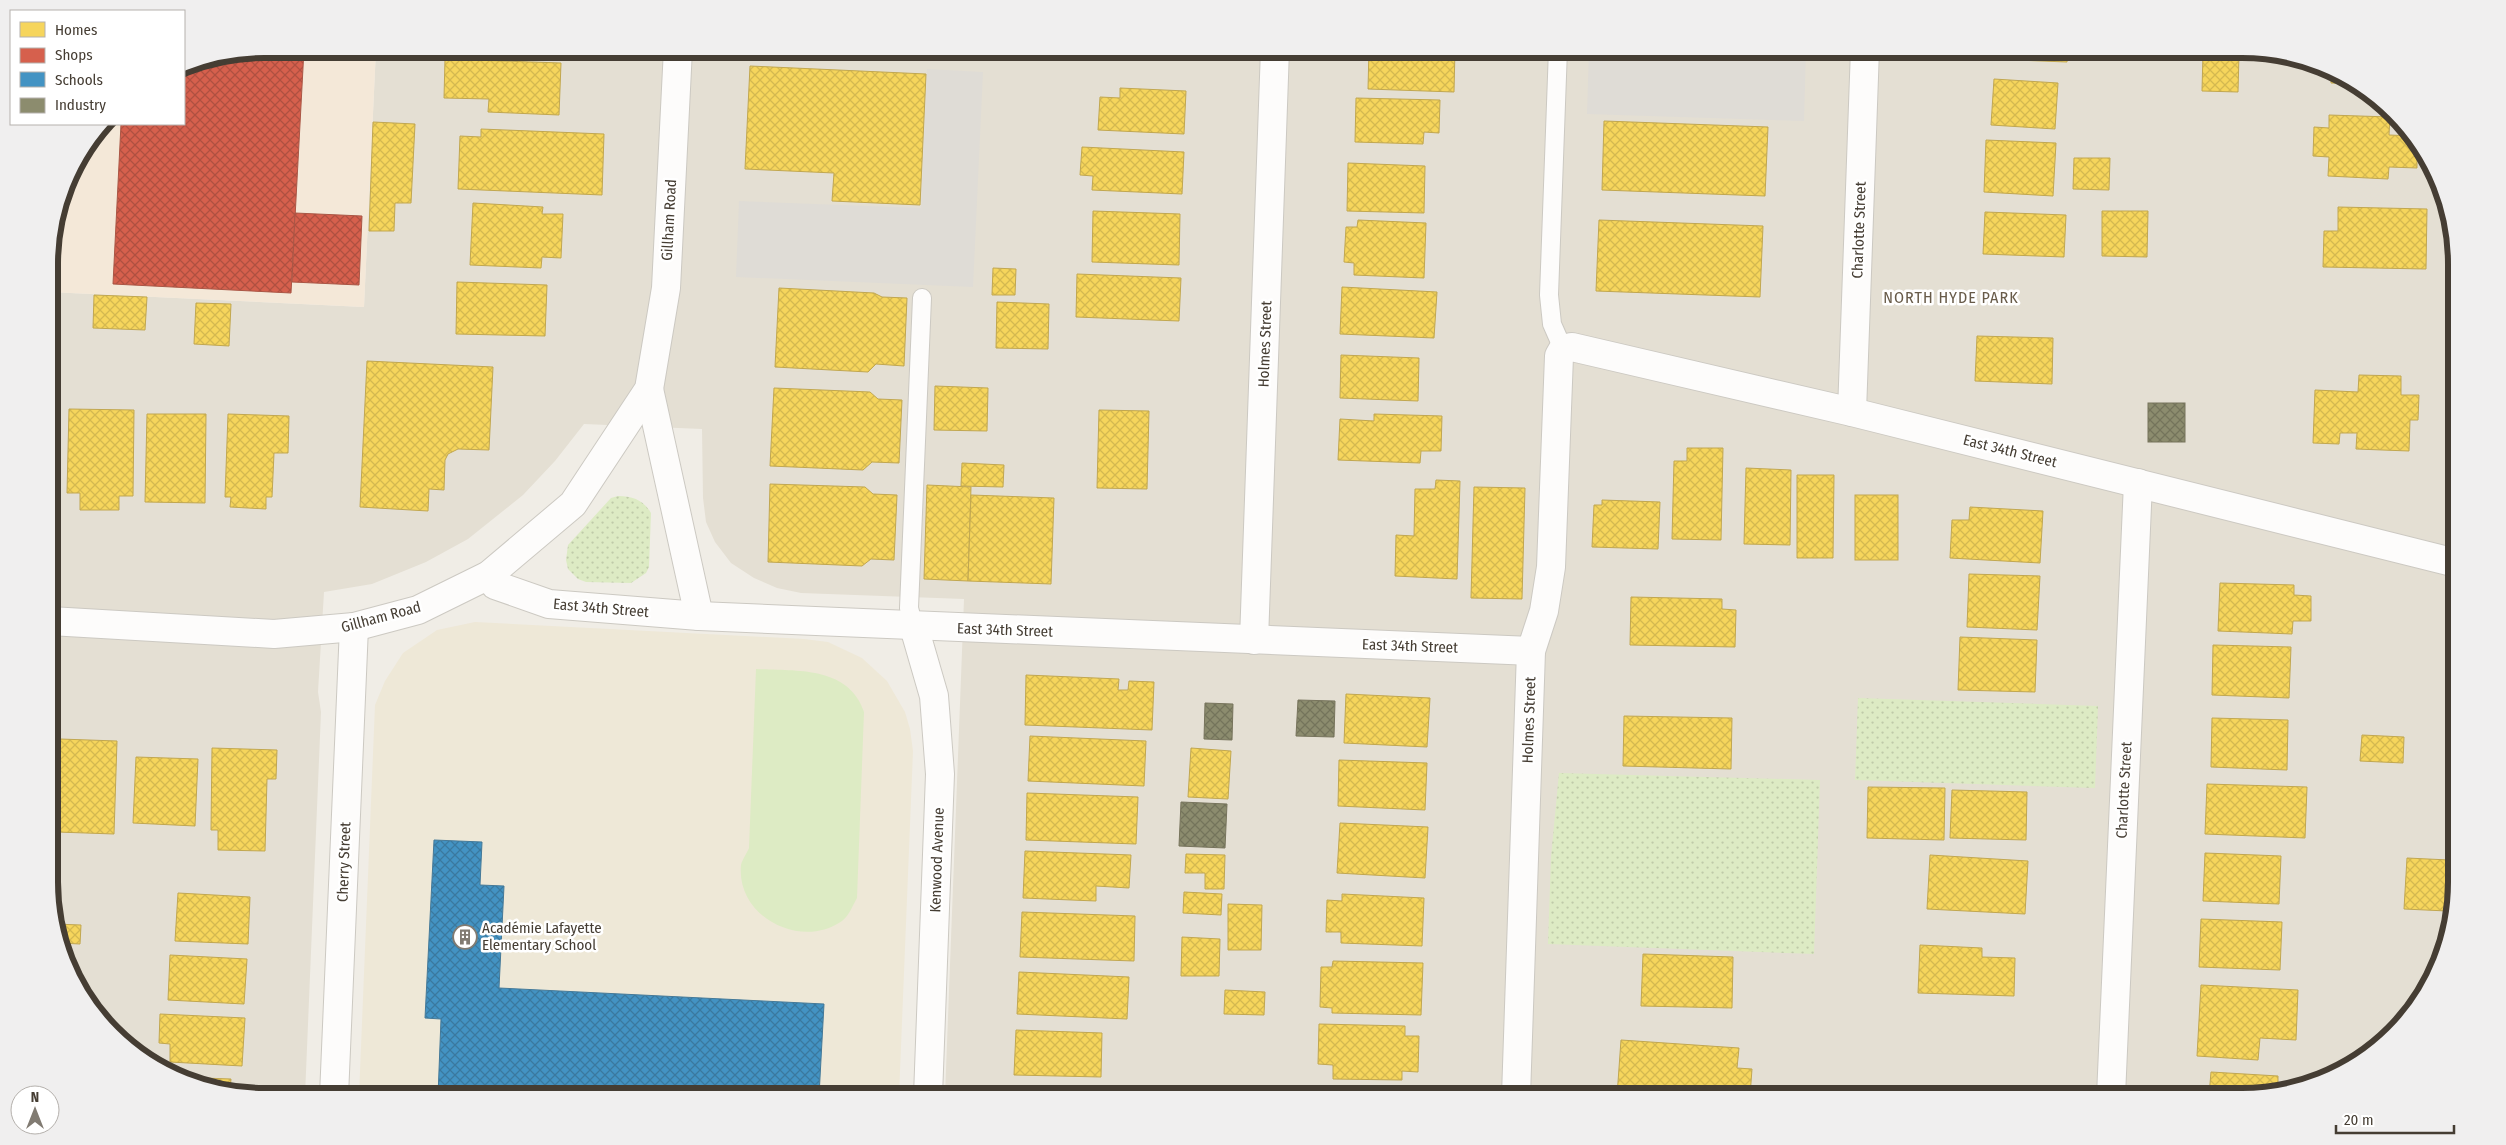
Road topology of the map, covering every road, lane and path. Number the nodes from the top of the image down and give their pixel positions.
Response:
1 (678, 58) edge
2 (1275, 58) edge
3 (1558, 58) edge
4 (1865, 58) edge
5 (922, 298) dead end
6 (1563, 349) junction
7 (648, 389) junction
8 (1852, 412) junction
9 (2138, 483) junction
10 (2448, 561) edge
11 (489, 574) junction
12 (699, 616) junction
13 (58, 621) edge
14 (354, 627) junction
15 (914, 627) junction
16 (1254, 640) junction
17 (1531, 651) junction
18 (334, 1088) edge
19 (928, 1088) edge
20 (1516, 1088) edge
21 (2111, 1088) edge

1 - 7 street, Gillham Road
2 - 16 street, Holmes Street
3 - 6 lane
4 - 8 street, Charlotte Street
5 - 15 lane
6 - 8 street, East 34th Street
6 - 17 street, Holmes Street
7 - 11 street, Gillham Road
7 - 12 street, Gillham Road
8 - 9 street, East 34th Street
9 - 10 street, East 34th Street
9 - 21 street, Charlotte Street
11 - 12 street, East 34th Street
11 - 14 street, Gillham Road
12 - 15 street, East 34th Street
13 - 14 street, Gillham Road
14 - 18 street, Cherry Street
15 - 16 street, East 34th Street
15 - 19 street, Kenwood Avenue
16 - 17 street, East 34th Street
17 - 20 street, Holmes Street

